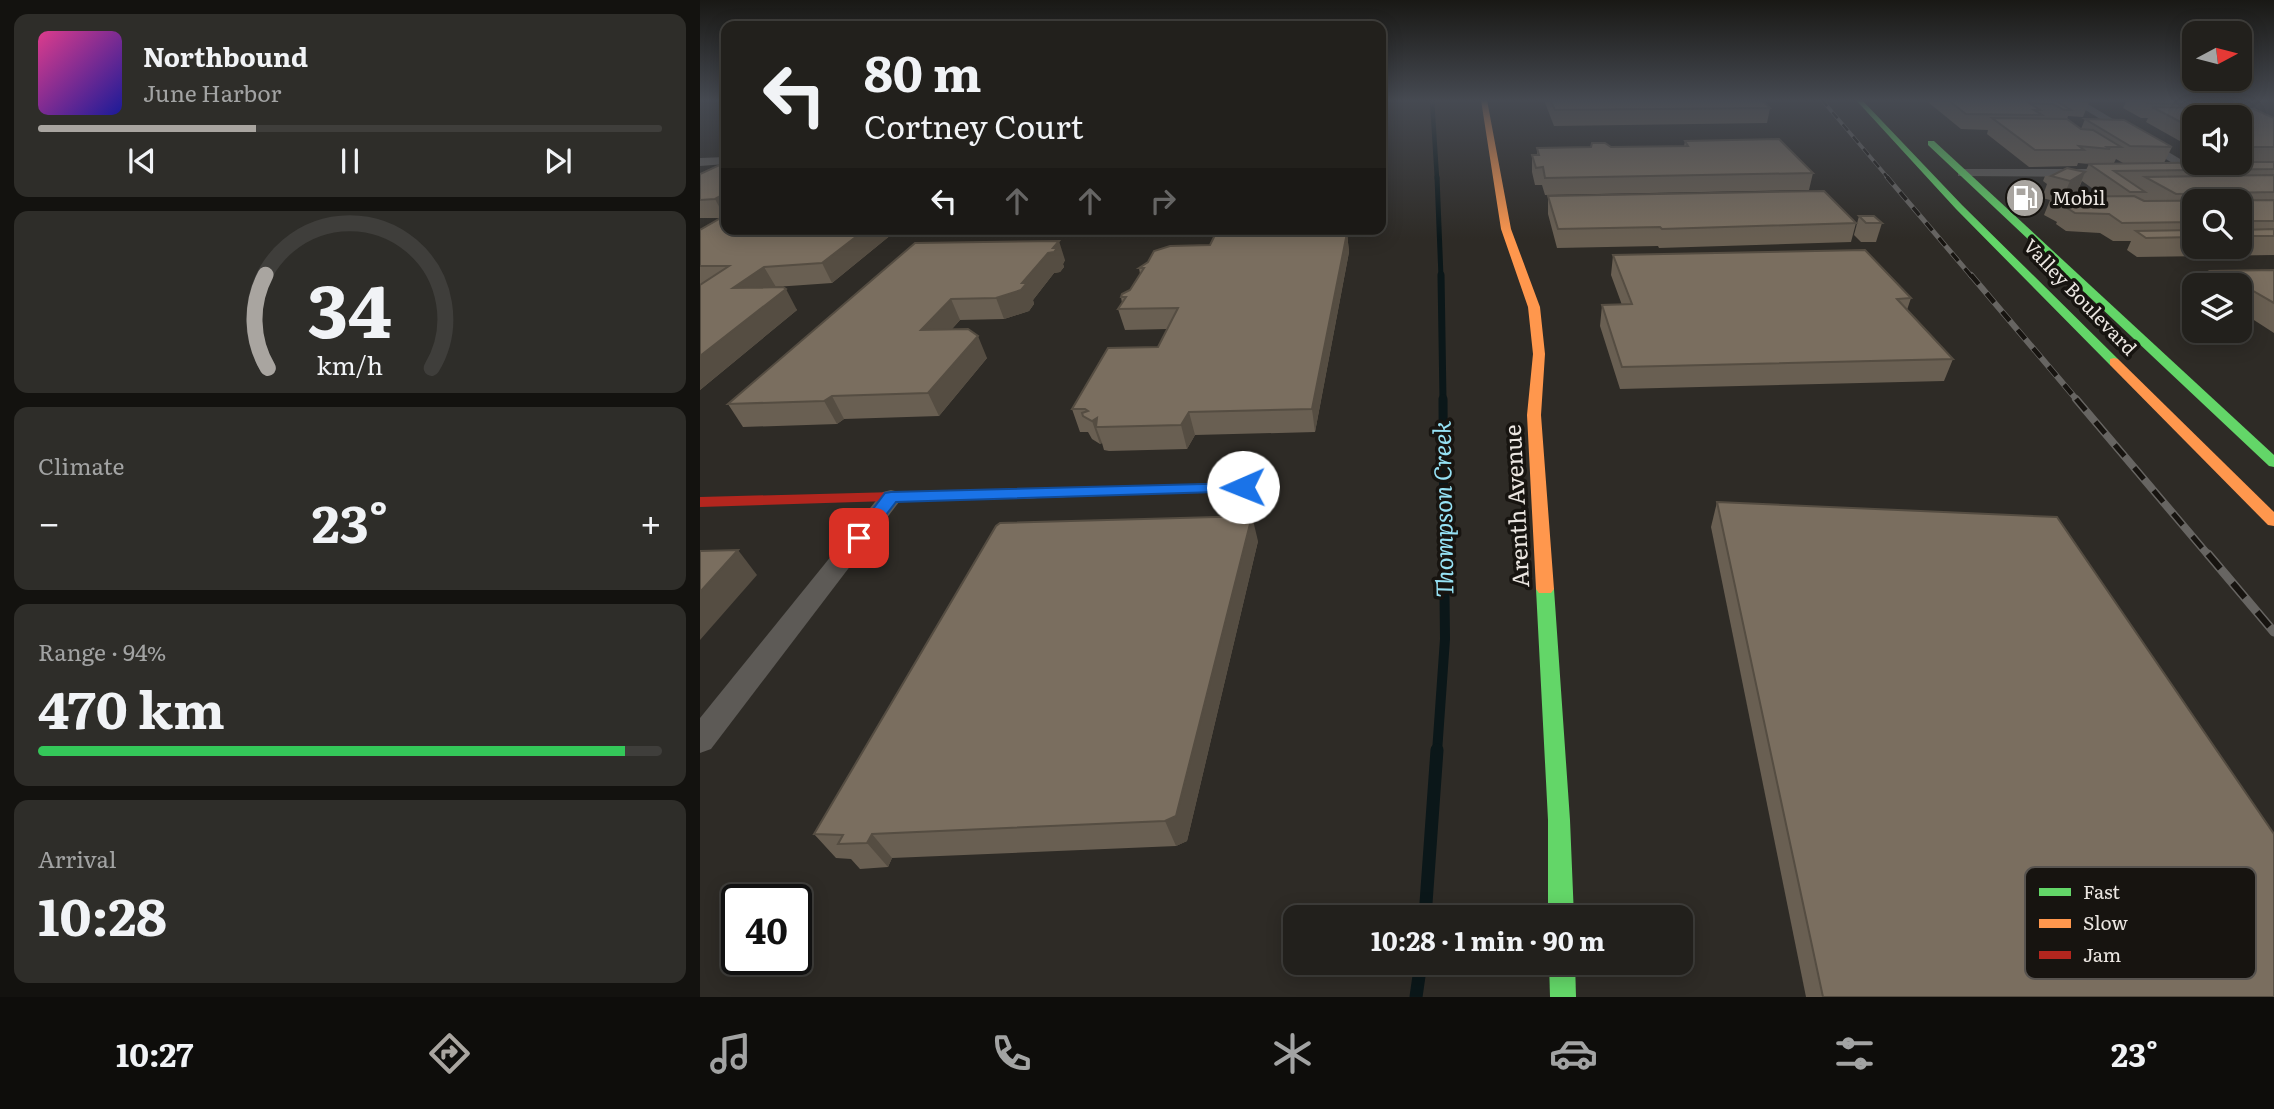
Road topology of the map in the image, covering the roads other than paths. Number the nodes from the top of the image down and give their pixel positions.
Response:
1 (1492, 147) edge
2 (1904, 147) edge
3 (1934, 147) edge
4 (2157, 147) edge
5 (721, 161) edge
6 (700, 162) edge
7 (1929, 172) junction
8 (1962, 173) junction
9 (2101, 173) edge
10 (2169, 173) edge
11 (2274, 463) edge
12 (1270, 487) dead end
13 (891, 497) junction
14 (700, 502) edge
15 (2274, 521) edge
16 (700, 740) edge
17 (1561, 905) edge
18 (1562, 975) edge
19 (1563, 997) edge

1 - 17 main road, Arenth Avenue
2 - 7 main road, Valley Boulevard
3 - 8 main road, Valley Boulevard
4 - 10 street
5 - 6 street
7 - 8 main road
7 - 15 main road, Valley Boulevard
8 - 9 street
8 - 11 main road, Valley Boulevard
12 - 13 main road
13 - 14 main road
13 - 16 street
18 - 19 main road

